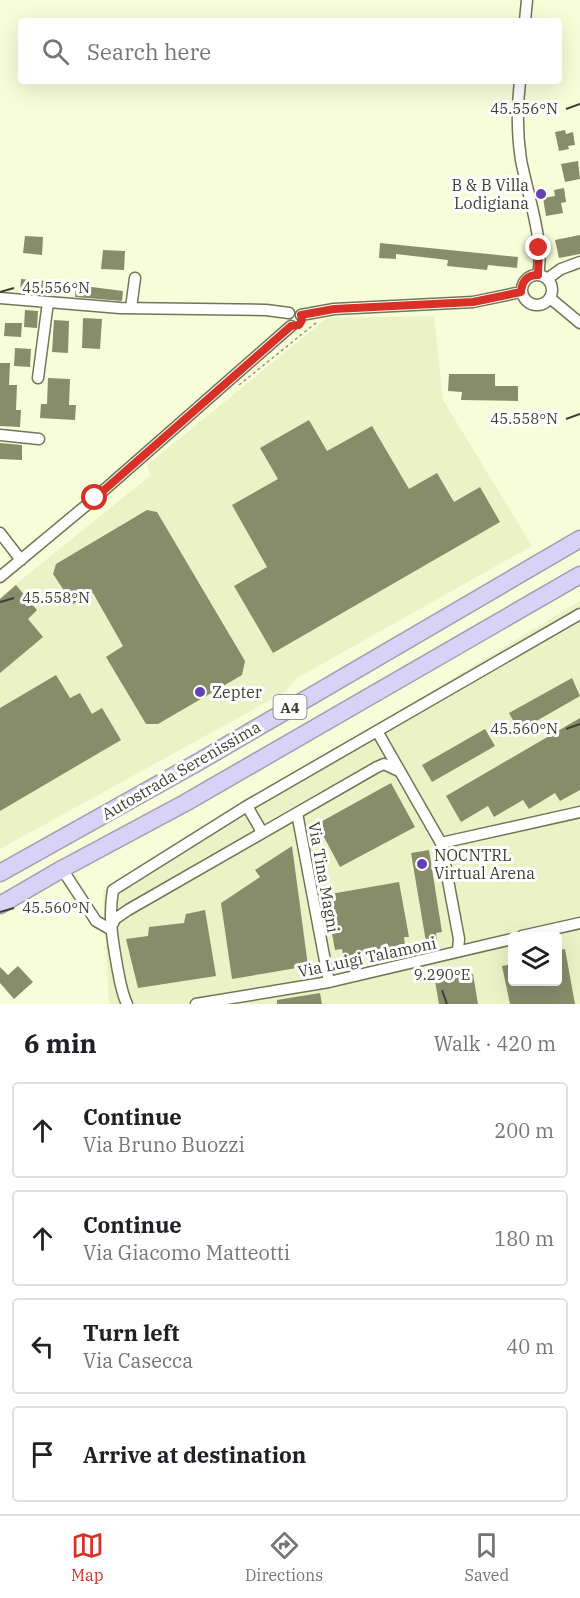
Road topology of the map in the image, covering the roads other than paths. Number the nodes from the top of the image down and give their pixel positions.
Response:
1 (527, 0) edge
2 (525, 18) edge
3 (520, 84) edge
4 (580, 262) edge
5 (543, 277) junction
6 (135, 278) dead end
7 (521, 292) junction
8 (0, 298) edge
9 (550, 298) junction
10 (48, 302) junction
11 (131, 309) junction
12 (289, 313) junction
13 (301, 315) junction
14 (580, 323) edge
15 (291, 326) junction
16 (38, 378) dead end
17 (0, 435) edge
18 (39, 439) dead end
19 (0, 533) edge
20 (580, 539) edge
21 (21, 560) junction
22 (580, 575) edge
23 (0, 577) edge
24 (580, 614) edge
25 (376, 730) junction
26 (399, 771) junction
27 (248, 806) junction
28 (580, 812) edge
29 (297, 813) junction
30 (262, 832) junction
31 (441, 843) junction
32 (62, 869) junction
33 (0, 873) edge
34 (0, 906) edge
35 (580, 923) edge
36 (110, 929) junction
37 (540, 932) edge
38 (508, 940) edge
39 (458, 950) junction
40 (328, 982) junction
41 (227, 1001) edge
42 (127, 1004) edge
43 (196, 1004) edge

1 - 2 street
3 - 5 street
4 - 5 street
5 - 7 street
5 - 9 street
6 - 11 street
7 - 9 street
7 - 13 street
8 - 10 street
9 - 14 street
10 - 11 street
10 - 16 street
11 - 12 street
12 - 13 street
12 - 15 street
13 - 15 street
15 - 21 street
17 - 18 street
19 - 21 street
20 - 33 highway, Autostrada Serenissima / A4
21 - 23 street
22 - 32 highway, Autostrada Serenissima / A4
24 - 25 street
25 - 26 street
25 - 27 street
26 - 29 street
26 - 31 street
27 - 30 street
27 - 36 street
28 - 31 street
29 - 30 street
29 - 40 street, Via Tina Magni
30 - 36 street
31 - 39 street
32 - 34 highway, Autostrada Serenissima / A4
32 - 36 street
35 - 37 street
36 - 42 street
38 - 39 street, Via Luigi Talamoni
39 - 40 street, Via Luigi Talamoni
40 - 41 street, Via Luigi Talamoni
41 - 43 street, Via Luigi Talamoni

